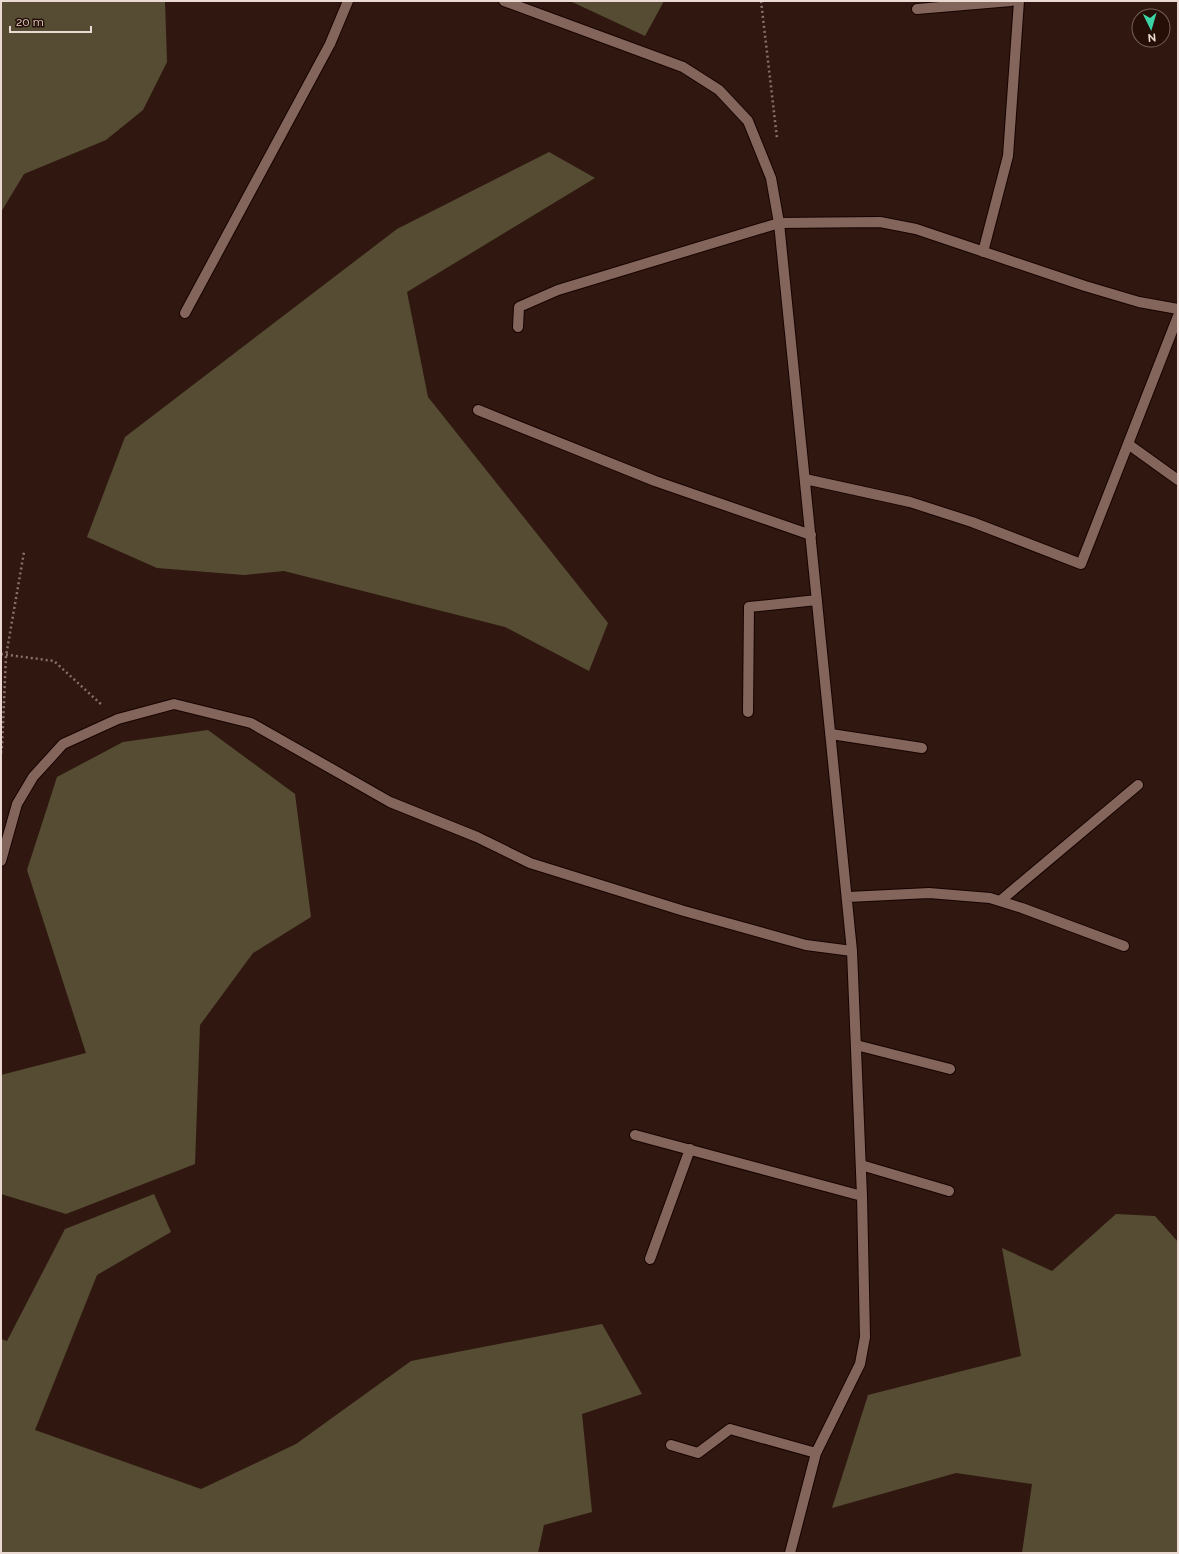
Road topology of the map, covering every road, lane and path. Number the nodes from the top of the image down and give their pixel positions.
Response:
1 (348, 1) edge
2 (504, 1) edge
3 (761, 1) edge
4 (1011, 1) edge
5 (1019, 1) edge
6 (917, 9) dead end
7 (777, 141) dead end
8 (779, 223) junction
9 (983, 252) junction
10 (1178, 309) edge
11 (185, 313) dead end
12 (1178, 316) edge
13 (518, 327) dead end
14 (478, 410) dead end
15 (1128, 444) junction
16 (805, 479) junction
17 (1178, 480) edge
18 (811, 535) junction
19 (24, 552) dead end
20 (817, 600) junction
21 (1, 654) edge
22 (6, 656) junction
23 (748, 712) dead end
24 (118, 719) junction
25 (831, 734) junction
26 (922, 748) dead end
27 (1, 753) edge
28 (1138, 785) dead end
29 (1, 860) edge
30 (848, 897) junction
31 (1000, 901) junction
32 (1124, 946) dead end
33 (852, 951) junction
34 (856, 1045) junction
35 (950, 1069) dead end
36 (635, 1135) dead end
37 (690, 1149) junction
38 (861, 1165) junction
39 (949, 1191) dead end
40 (862, 1196) junction
41 (650, 1259) dead end
42 (671, 1446) dead end
43 (816, 1453) junction
44 (790, 1553) edge

1 - 11 street
2 - 8 street
3 - 7 path
4 - 6 street
5 - 9 street
8 - 9 street
8 - 13 street
8 - 16 street
9 - 10 street
12 - 15 street
14 - 18 street
15 - 16 street
15 - 17 street
16 - 18 street
18 - 20 street
19 - 22 path
20 - 23 street
20 - 25 street
21 - 22 path
22 - 24 path
22 - 27 path
24 - 29 street
24 - 33 street
25 - 26 street
25 - 30 street
28 - 31 street
30 - 31 street
30 - 33 street
31 - 32 street
33 - 34 street
34 - 35 street
34 - 38 street
36 - 37 street
37 - 40 street
37 - 41 street
38 - 39 street
38 - 40 street
40 - 43 street
42 - 43 street
43 - 44 street

